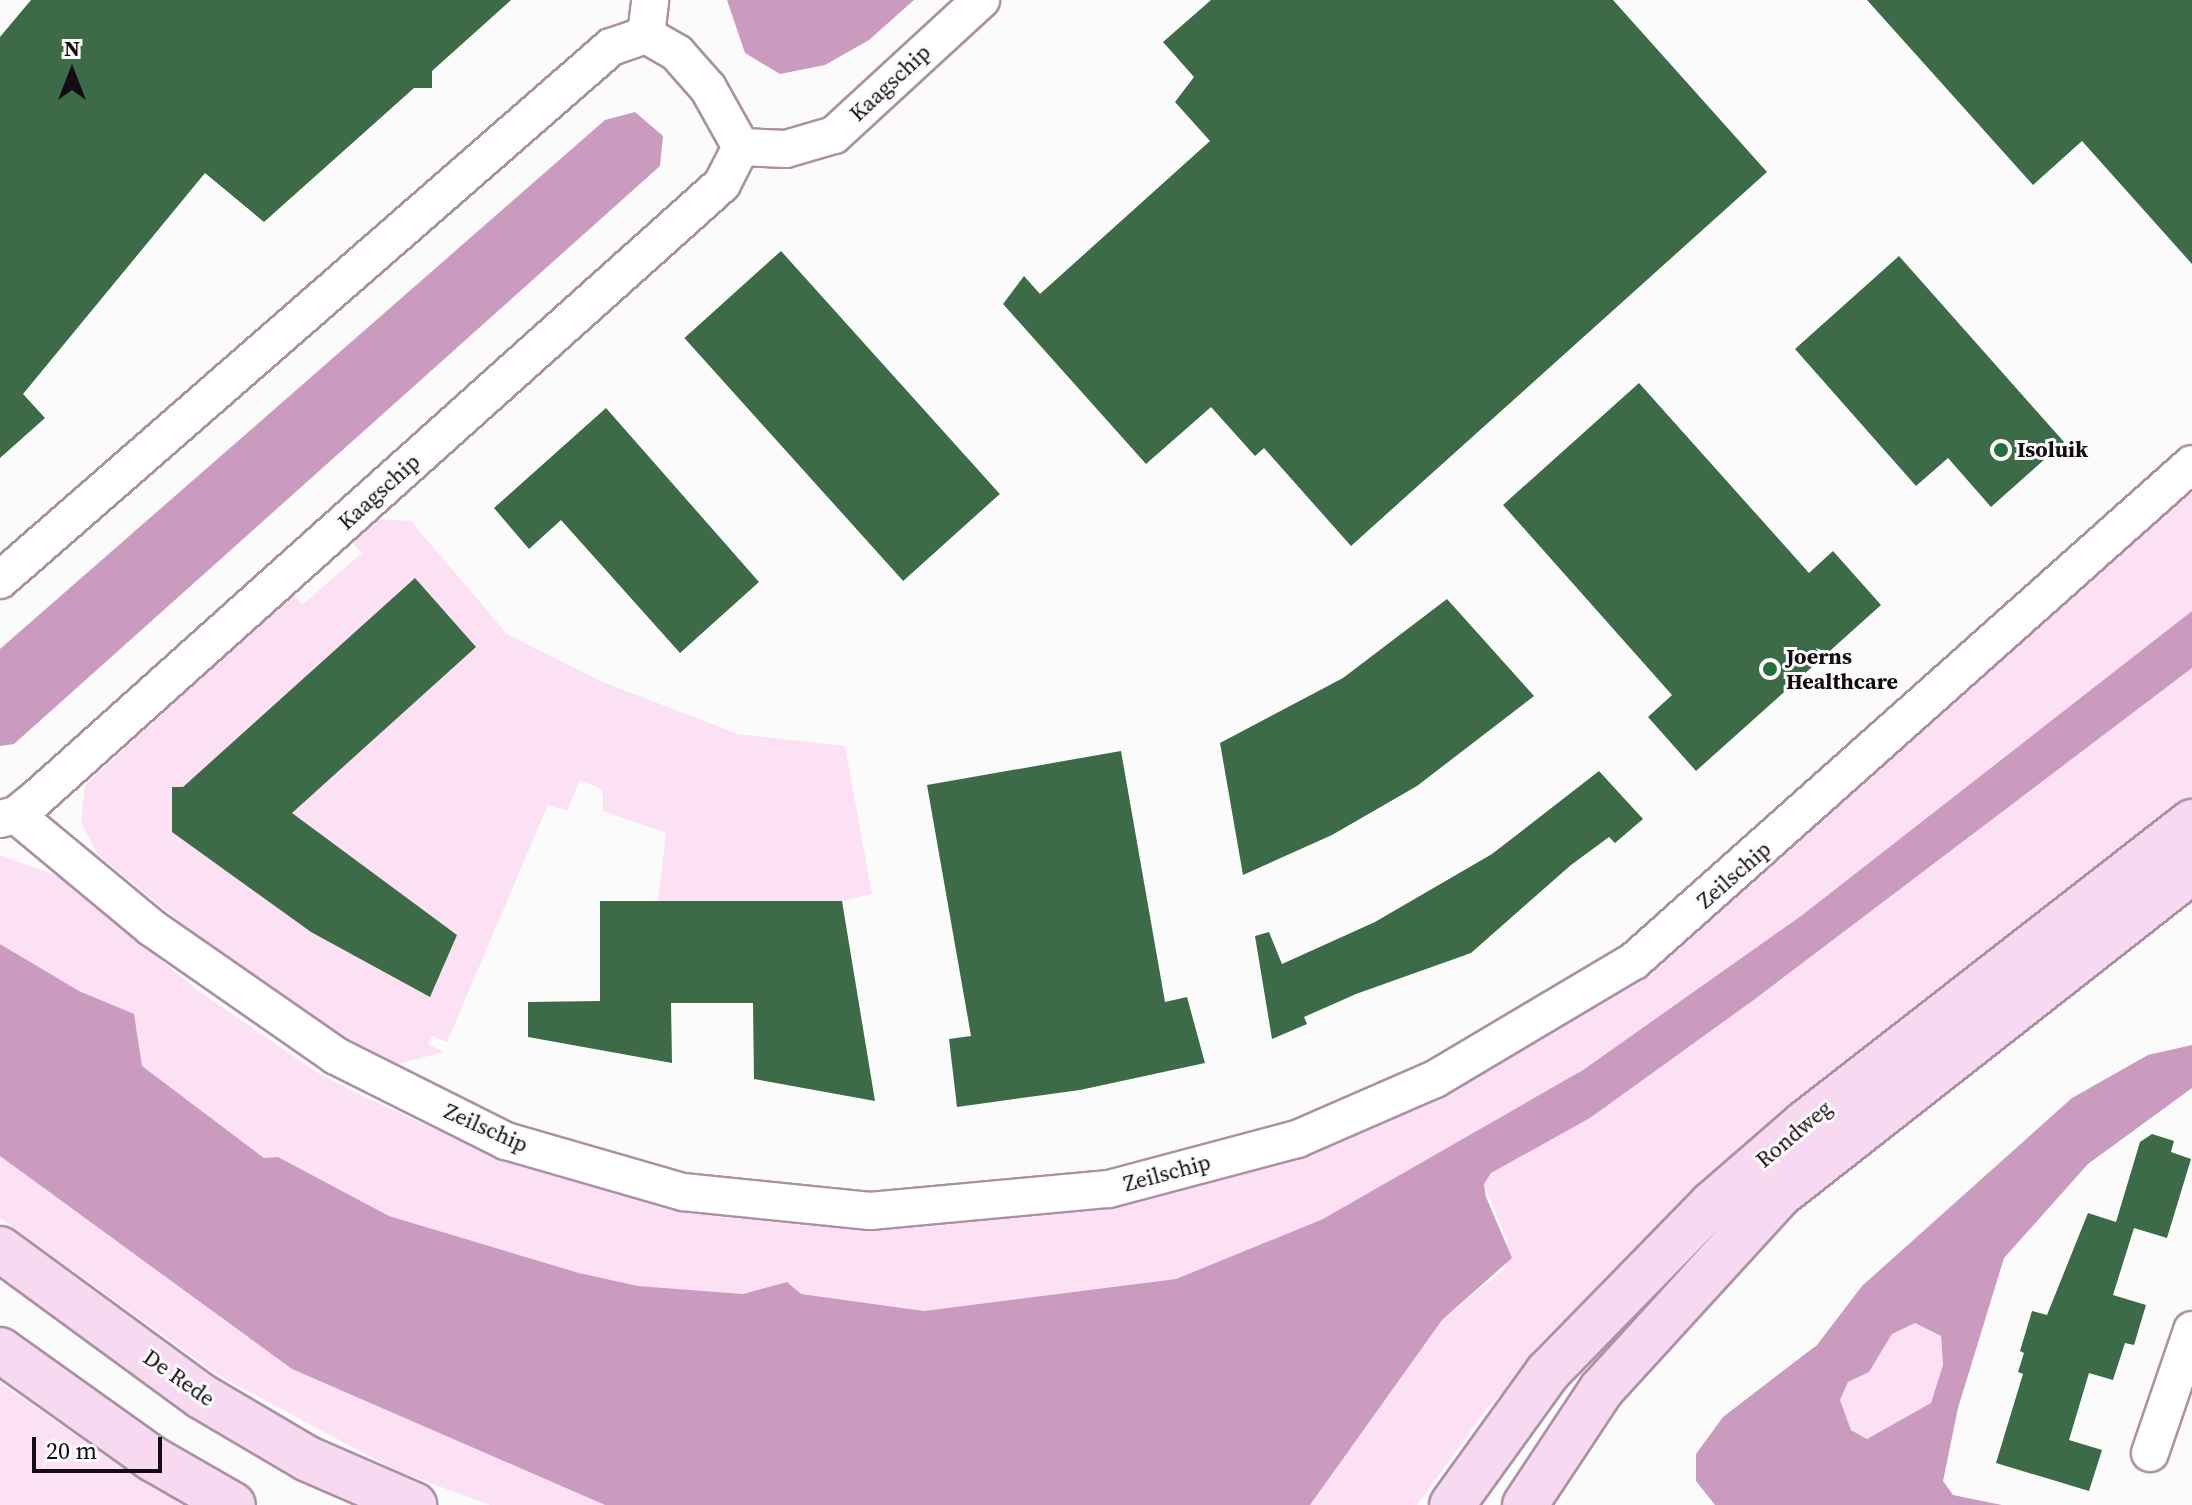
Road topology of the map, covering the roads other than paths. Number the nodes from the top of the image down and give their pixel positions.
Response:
1 (650, 0) edge
2 (981, 0) edge
3 (646, 35) junction
4 (741, 147) junction
5 (2192, 464) edge
6 (0, 580) edge
7 (8, 817) edge
8 (2192, 822) edge
9 (2192, 871) edge
10 (0, 1249) edge
11 (2192, 1330) edge
12 (0, 1350) edge
13 (2150, 1453) dead end
14 (233, 1505) edge
15 (414, 1505) edge
16 (1452, 1505) edge
17 (1525, 1505) edge

1 - 3 street
2 - 4 street, Kaagschip
3 - 4 street
3 - 6 street
4 - 7 street, Kaagschip
5 - 7 street, Zeilschip
8 - 16 main road, Rondweg
9 - 17 main road, Rondweg
10 - 15 main road, De Rede
11 - 13 street
12 - 14 main road

